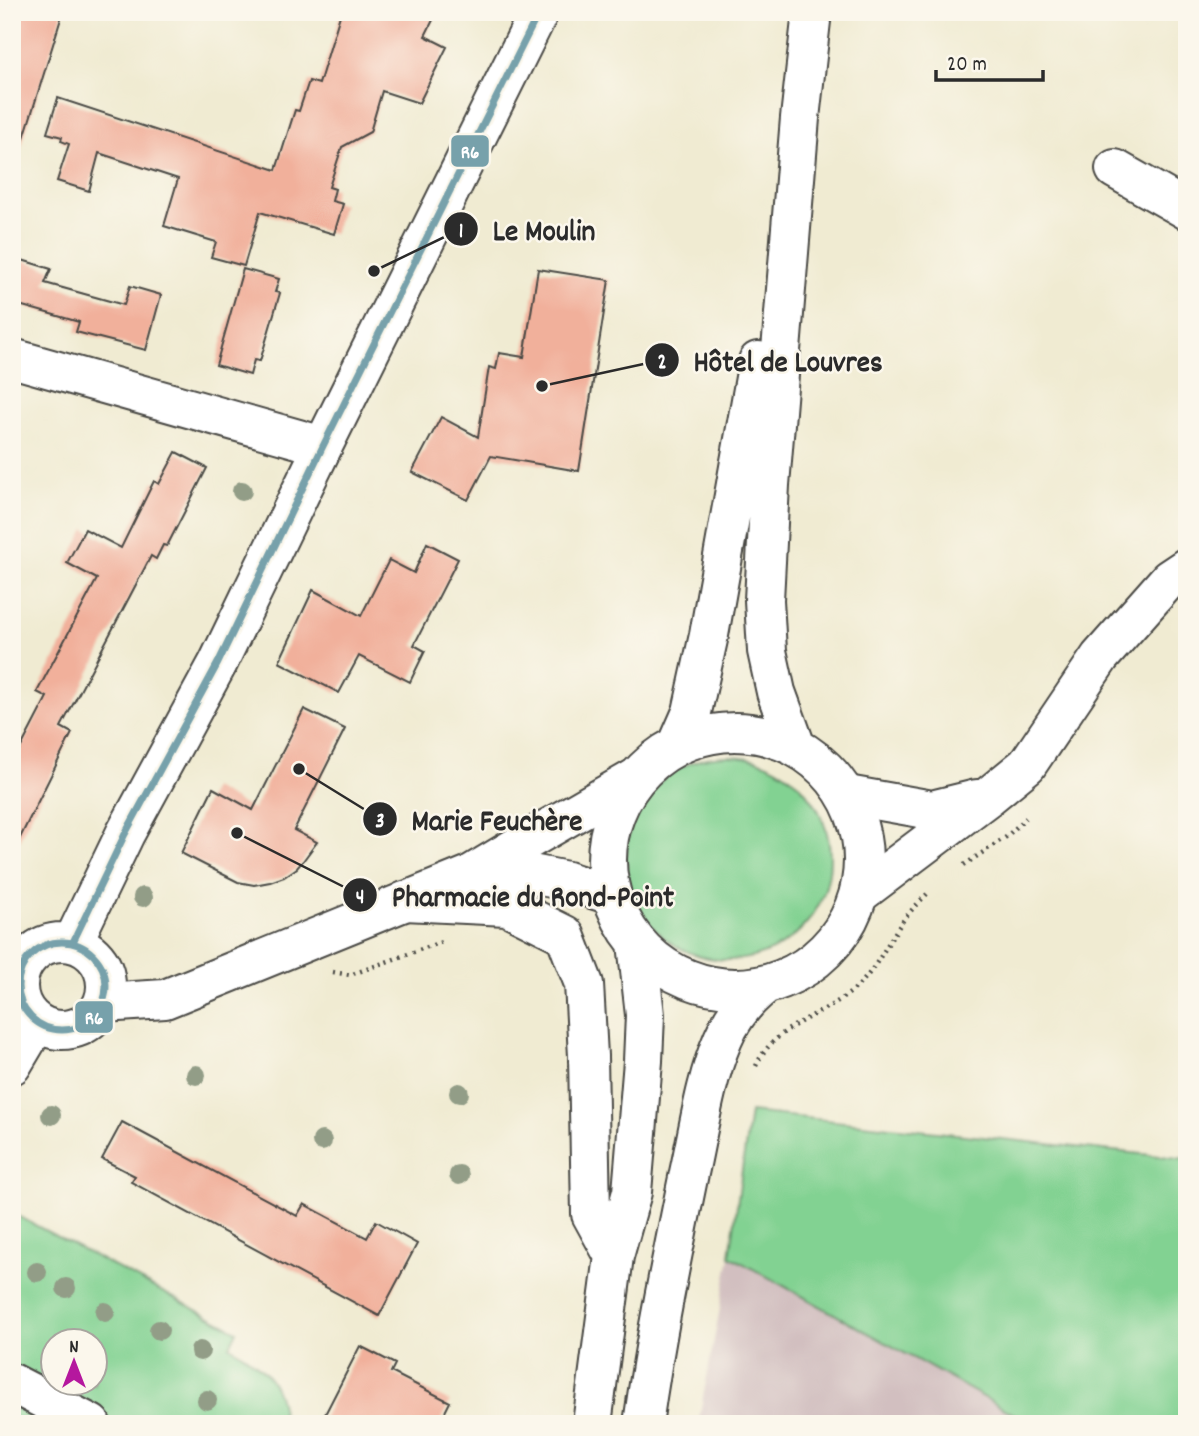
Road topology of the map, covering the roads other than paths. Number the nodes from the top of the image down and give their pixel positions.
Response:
1 (538, 12) edge
2 (812, 12) edge
3 (800, 118) junction
4 (1115, 169) dead end
5 (1187, 210) edge
6 (12, 358) edge
7 (323, 446) junction
8 (1187, 568) edge
9 (678, 744) junction
10 (796, 747) junction
11 (634, 779) junction
12 (847, 795) junction
13 (989, 796) junction
14 (470, 875) junction
15 (859, 894) junction
16 (611, 895) junction
17 (405, 901) junction
18 (73, 942) junction
19 (637, 943) junction
20 (20, 950) edge
21 (765, 985) junction
22 (103, 1003) junction
23 (37, 1023) junction
24 (12, 1065) edge
25 (614, 1256) junction
26 (12, 1383) edge
27 (91, 1424) edge
28 (592, 1424) edge
29 (643, 1424) edge

1 - 7 main road
2 - 3 main road
3 - 9 main road
3 - 10 main road
4 - 5 main road
6 - 7 main road
7 - 18 main road
8 - 13 main road
9 - 10 main road
9 - 11 main road
10 - 12 main road
11 - 14 main road
11 - 16 main road
12 - 13 main road
12 - 15 main road
13 - 15 main road
14 - 16 main road
14 - 17 main road
15 - 21 main road
16 - 19 main road
17 - 22 main road
17 - 25 main road
18 - 20 main road
18 - 22 main road
19 - 21 main road
19 - 25 main road
20 - 23 main road
21 - 29 main road
22 - 23 main road
23 - 24 main road
25 - 28 main road
26 - 27 main road

